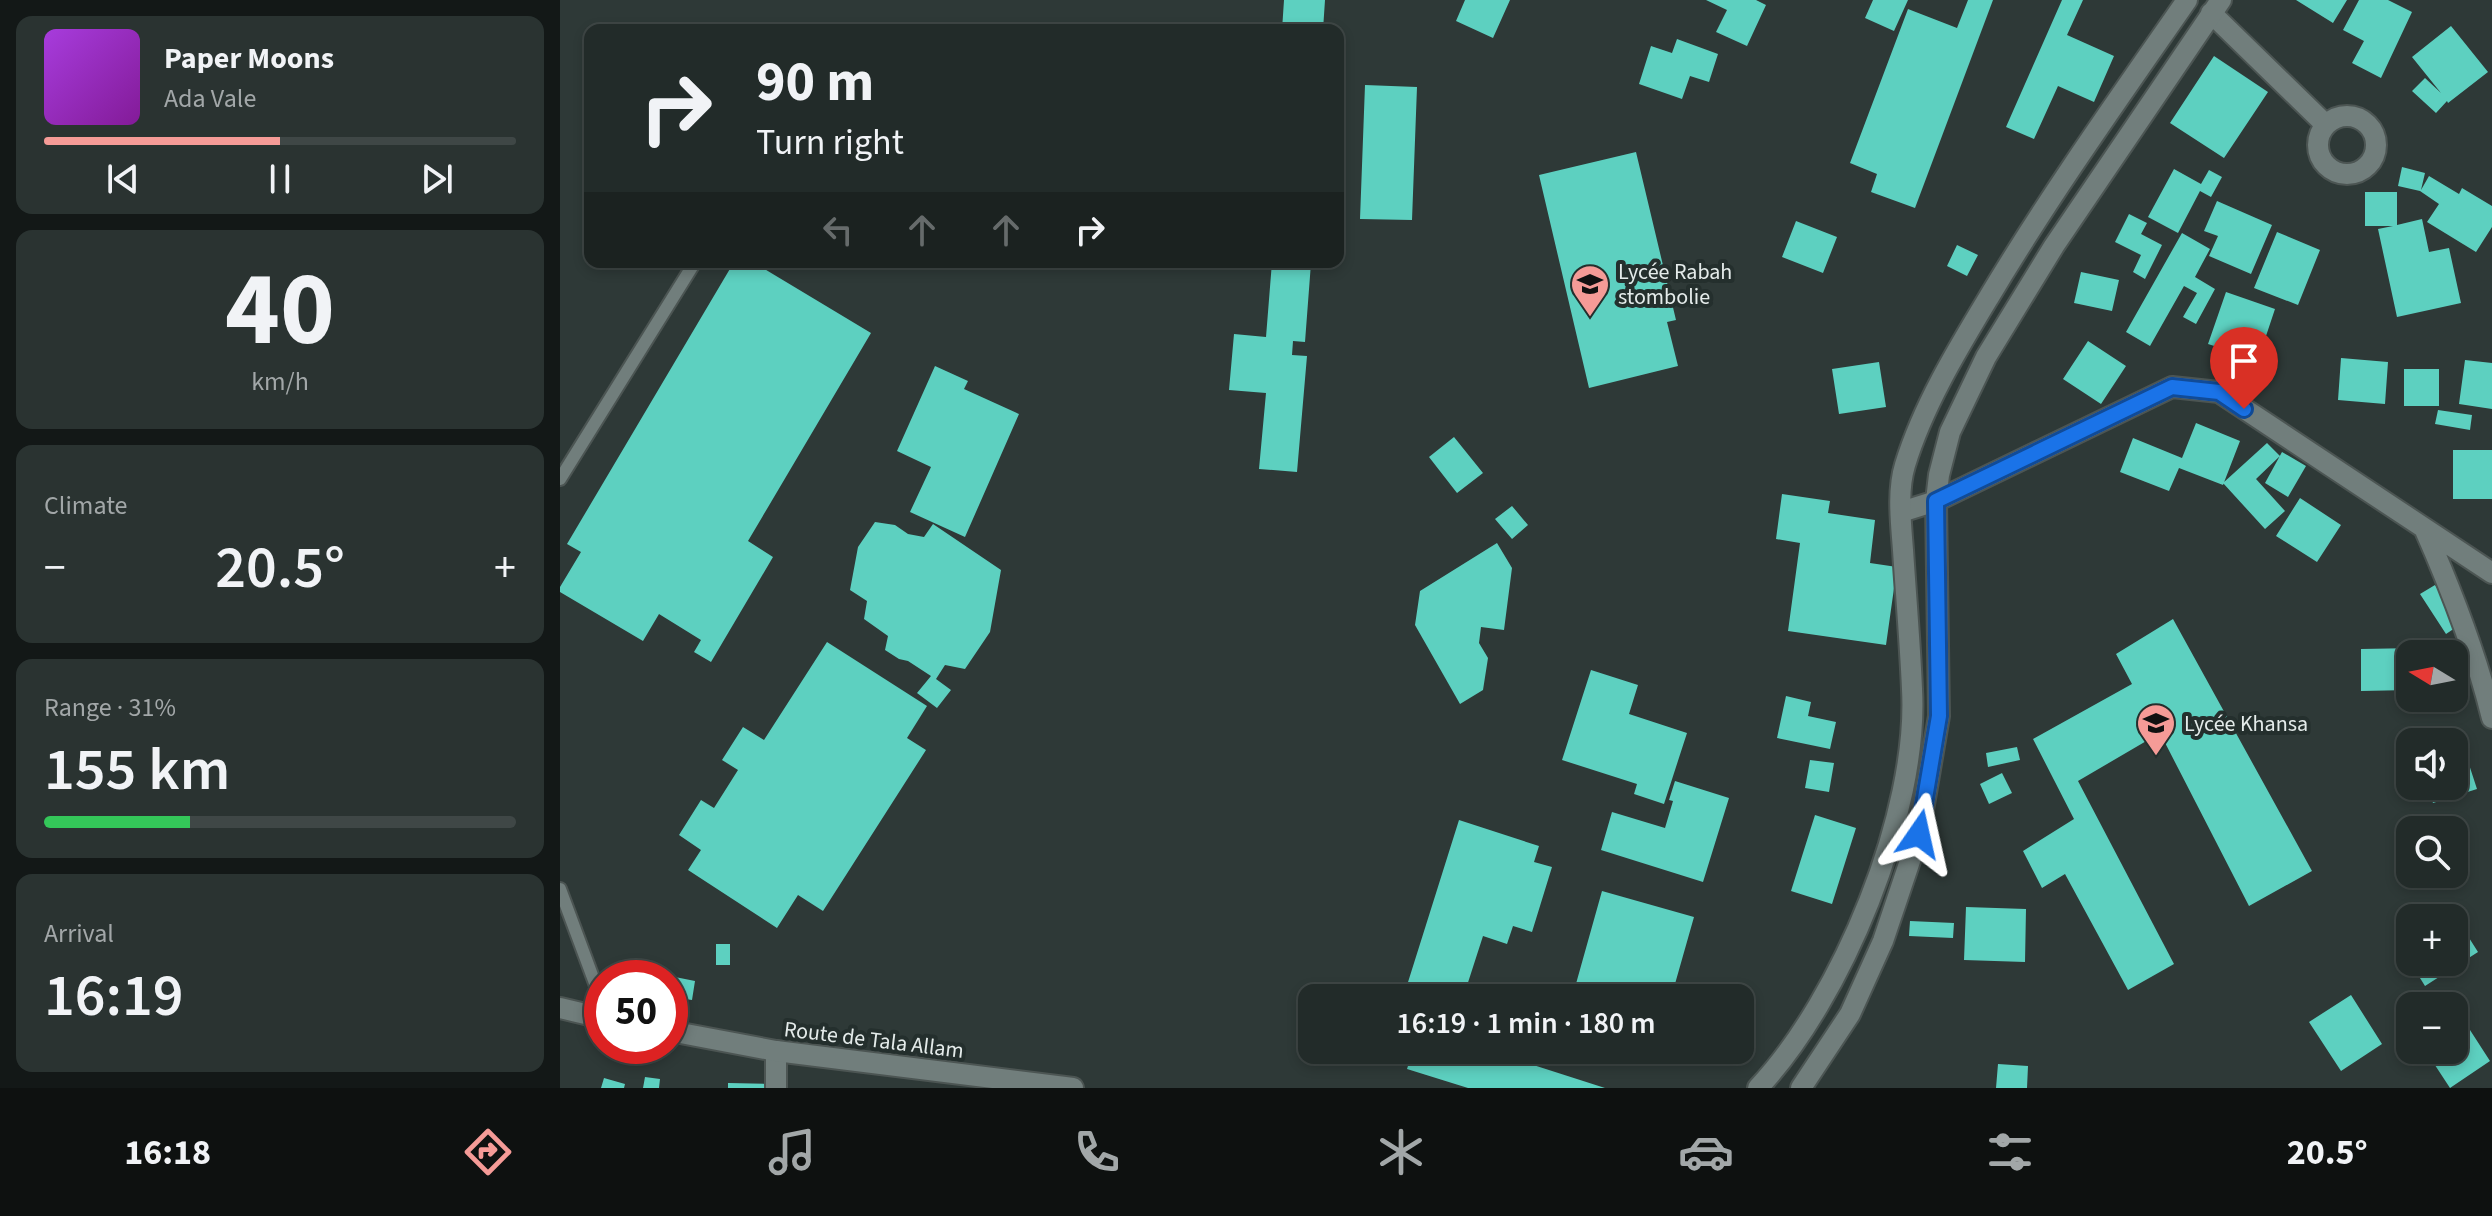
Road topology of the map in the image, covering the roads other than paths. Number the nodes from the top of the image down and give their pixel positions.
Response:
1 (2187, 0) edge
2 (2216, 7) edge
3 (2326, 125) dead end
4 (691, 268) edge
5 (560, 479) edge
6 (1936, 501) junction
7 (1901, 512) junction
8 (2424, 528) junction
9 (2492, 573) edge
10 (2492, 718) edge
11 (560, 889) edge
12 (586, 960) edge
13 (560, 1008) edge
14 (584, 1014) edge
15 (688, 1034) edge
16 (776, 1051) junction
17 (776, 1088) edge
18 (1073, 1088) edge
19 (1758, 1088) edge
20 (1801, 1088) edge

1 - 7 main road
2 - 3 main road
2 - 6 main road
4 - 5 lane
6 - 7 main road
6 - 8 main road
6 - 20 main road
7 - 19 main road
8 - 9 main road
8 - 10 main road
11 - 12 lane
13 - 14 main road
15 - 16 main road, Route de Tala Allam
16 - 17 main road
16 - 18 main road, Route de Tala Allam

